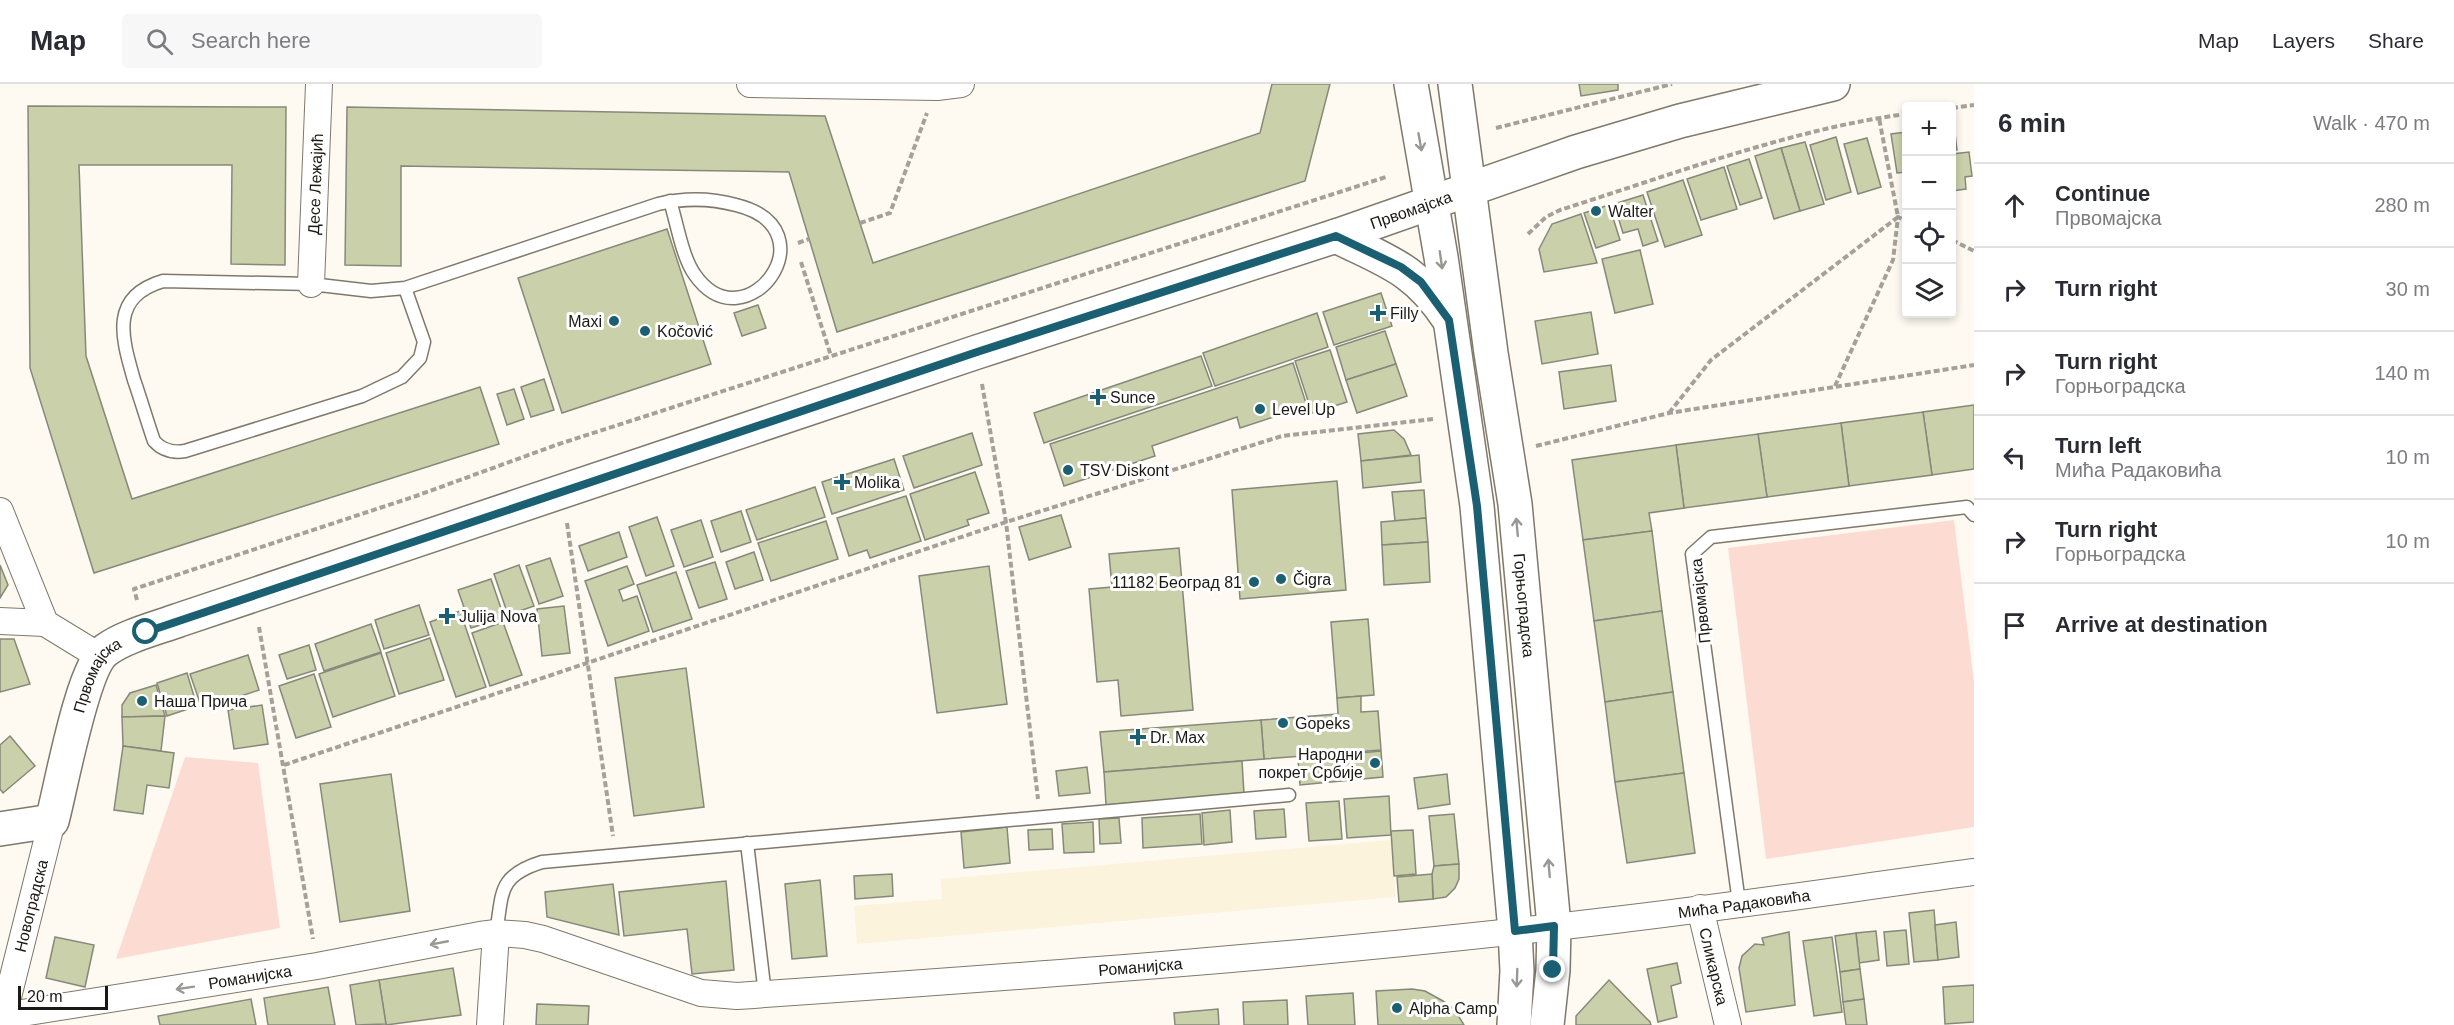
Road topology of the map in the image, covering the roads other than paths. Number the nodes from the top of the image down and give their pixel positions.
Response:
1 (319, 84) edge
2 (750, 84) edge
3 (1411, 84) edge
4 (1455, 84) edge
5 (1833, 84) edge
6 (949, 85) edge
7 (1469, 189) junction
8 (670, 201) junction
9 (1432, 202) junction
10 (1336, 236) junction
11 (311, 284) junction
12 (405, 288) junction
13 (1449, 320) junction
14 (0, 511) edge
15 (1974, 515) edge
16 (0, 621) edge
17 (45, 623) junction
18 (99, 656) junction
19 (1289, 795) dead end
20 (52, 821) junction
21 (0, 829) edge
22 (747, 843) junction
23 (1974, 872) edge
24 (1739, 903) junction
25 (1700, 908) junction
26 (1554, 926) junction
27 (1515, 931) junction
28 (496, 933) junction
29 (765, 994) junction
30 (2, 1021) edge
31 (490, 1025) edge
32 (1514, 1025) edge
33 (1547, 1025) edge
34 (1728, 1025) edge

1 - 11 street, Десе Лежајић
2 - 6 street
3 -> 9 main road
4 - 7 main road, Горњоградска
5 - 7 main road, Првомајска
7 - 9 main road, Првомајска
26 -> 7 main road, Горњоградска
8 - 8 lane
8 - 12 lane
9 - 10 main road, Првомајска
9 -> 13 main road
10 - 13 main road
10 - 18 main road, Првомајска
11 - 12 lane
11 - 12 lane
13 - 27 main road
14 - 17 street
15 - 24 lane, Првомајска
16 - 17 street
17 - 18 street
18 - 20 main road, Првомајска
19 - 22 lane
20 - 21 main road
20 - 30 street, Новоградска
22 - 28 lane
22 - 29 lane
23 - 24 street, Мића Радаковића
24 - 25 street, Мића Радаковића
25 - 26 street, Мића Радаковића
25 - 34 street, Сликарска
26 - 27 street, Мића Радаковића
26 - 33 main road, Горњоградска
27 - 29 street, Романијска
27 -> 32 main road
28 - 29 street, Романијска
28 -> 30 street, Романијска
28 - 31 street

